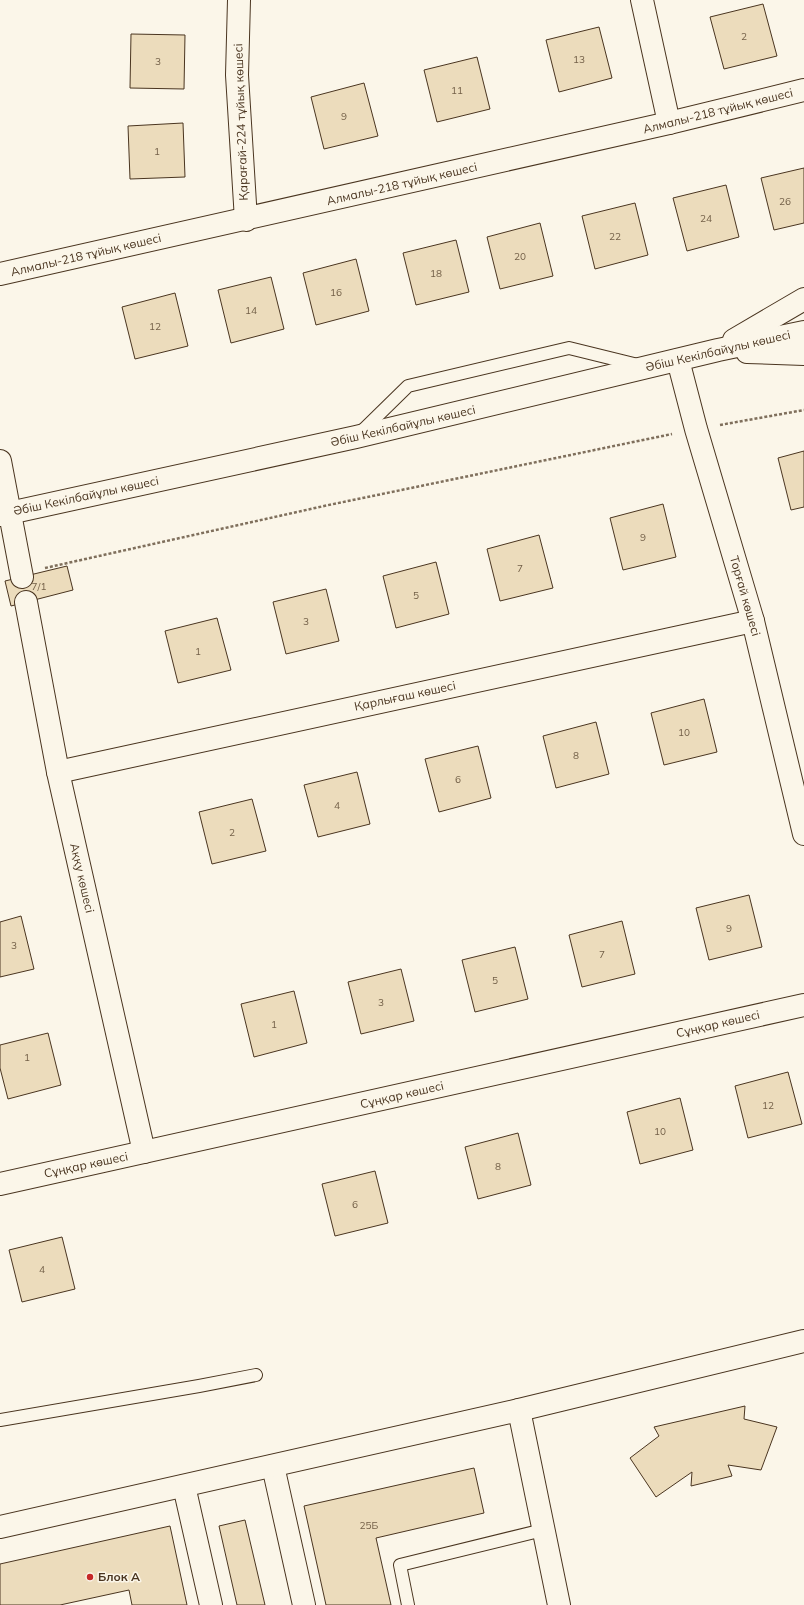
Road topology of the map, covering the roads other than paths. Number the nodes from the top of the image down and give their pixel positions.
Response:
1 (239, 0) edge
2 (642, 0) edge
3 (804, 90) edge
4 (669, 123) junction
5 (246, 220) junction
6 (0, 274) edge
7 (804, 299) edge
8 (804, 332) edge
9 (718, 350) junction
10 (804, 354) edge
11 (678, 360) junction
12 (647, 367) junction
13 (356, 437) junction
14 (0, 461) edge
15 (4, 514) edge
16 (22, 575) road end
17 (26, 602) dead end
18 (753, 621) junction
19 (58, 772) junction
20 (804, 834) edge
21 (804, 1005) edge
22 (144, 1152) junction
23 (0, 1184) edge
24 (804, 1341) edge
25 (256, 1374) dead end
26 (519, 1410) junction
27 (0, 1420) edge
28 (273, 1466) junction
29 (184, 1486) junction
30 (0, 1527) edge
31 (543, 1530) junction
32 (211, 1605) edge
33 (304, 1605) edge
34 (408, 1605) edge
35 (559, 1605) edge

1 - 5 street, Қарағай-224 тұйық көшесі
2 - 4 street
3 - 4 street, Алмалы-218 тұйық көшесі
4 - 5 street, Алмалы-218 тұйық көшесі
5 - 6 street, Алмалы-218 тұйық көшесі
7 - 9 street
8 - 9 street, Әбіш Кекілбайұлы көшесі
9 - 10 street
9 - 11 street, Әбіш Кекілбайұлы көшесі
11 - 12 street, Әбіш Кекілбайұлы көшесі
11 - 18 street, Торғай көшесі
12 - 13 street, Әбіш Кекілбайұлы көшесі
12 - 13 lane
13 - 15 street, Әбіш Кекілбайұлы көшесі
14 - 15 street
15 - 16 street
17 - 19 street, Аққу көшесі
18 - 19 street, Қарлығаш көшесі
18 - 20 street, Торғай көшесі
19 - 22 street, Аққу көшесі
21 - 22 street, Сұңқар көшесі
22 - 23 street, Сұңқар көшесі
24 - 26 street
25 - 27 lane
26 - 28 street
26 - 31 street
28 - 29 street
28 - 33 street
29 - 30 street
29 - 32 street
31 - 34 lane
31 - 35 street

